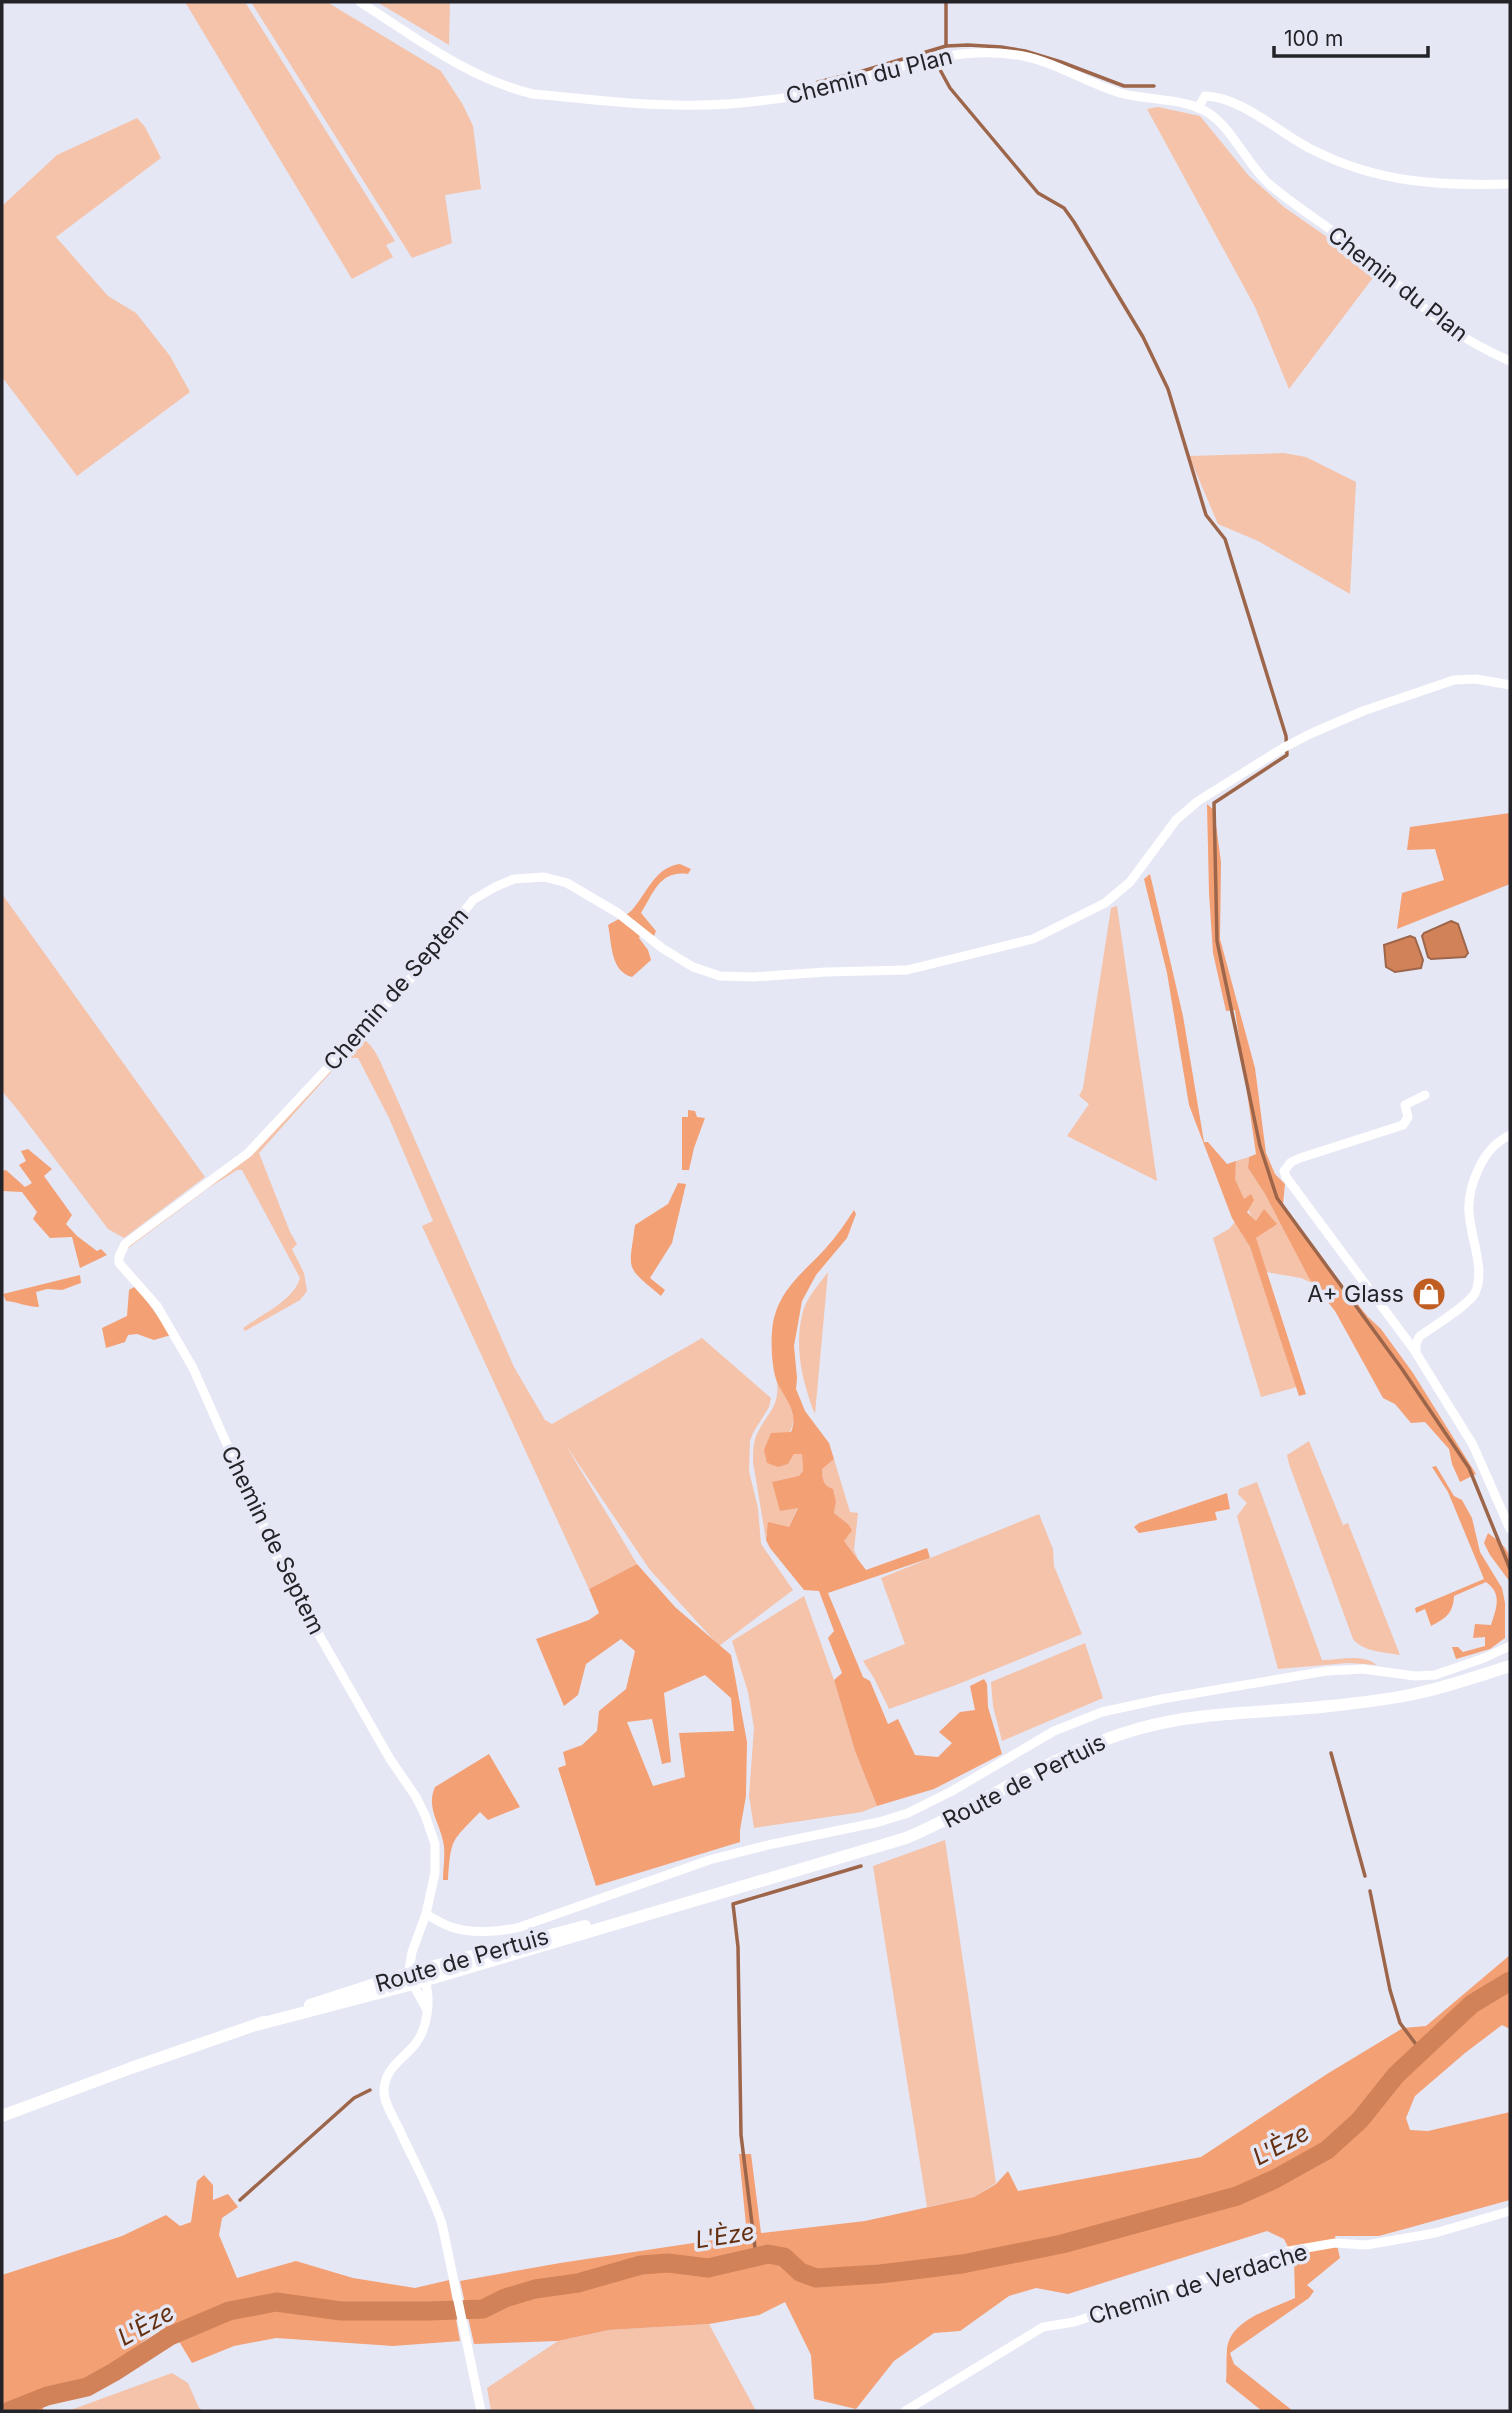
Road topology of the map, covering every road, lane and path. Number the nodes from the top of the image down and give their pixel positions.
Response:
1 (360, 2) edge
2 (1198, 108) junction
3 (1510, 184) edge
4 (1510, 361) edge
5 (1510, 685) edge
6 (1425, 1095) dead end
7 (1510, 1135) edge
8 (1416, 1353) junction
9 (1510, 1529) edge
10 (1510, 1646) edge
11 (1509, 1666) edge
12 (426, 1914) junction
13 (416, 1979) junction
14 (2, 2116) edge
15 (1510, 2211) edge
16 (481, 2411) edge
17 (905, 2411) edge

1 - 2 street, Chemin du Plan
2 - 3 street
2 - 4 street, Chemin du Plan
5 - 12 street, Chemin de Septem
6 - 8 street
7 - 8 street
8 - 9 street
10 - 12 street
11 - 13 main road, Route de Pertuis
12 - 13 street, Chemin de Septem
13 - 14 main road, Route de Pertuis
13 - 16 street
15 - 17 street, Chemin de Verdache

